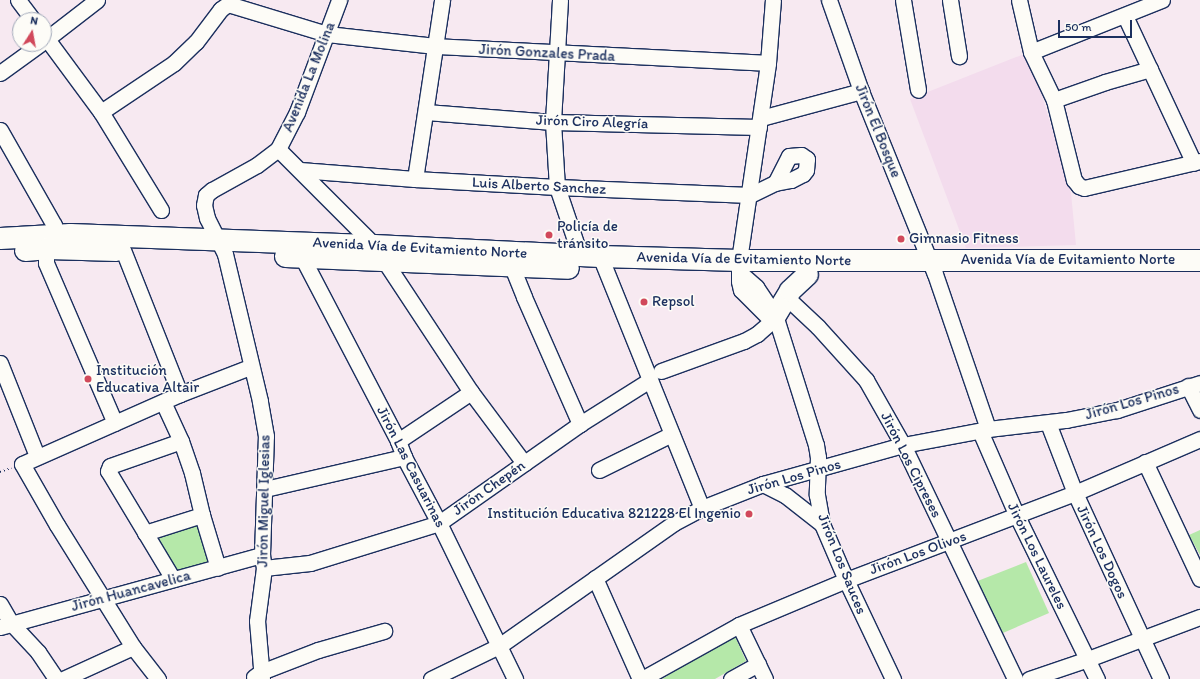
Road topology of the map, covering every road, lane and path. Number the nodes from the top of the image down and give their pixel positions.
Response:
1 (18, 0) edge
2 (97, 0) edge
3 (339, 0) edge
4 (442, 0) edge
5 (560, 0) edge
6 (773, 0) edge
7 (829, 0) edge
8 (903, 0) edge
9 (950, 0) edge
10 (1019, 0) edge
11 (1162, 0) edge
12 (27, 12) edge
13 (1125, 16) junction
14 (52, 34) edge
15 (327, 34) junction
16 (435, 46) junction
17 (52, 50) edge
18 (28, 52) edge
19 (1031, 52) junction
20 (557, 54) junction
21 (959, 56) dead end
22 (768, 63) junction
23 (1150, 69) junction
24 (0, 74) edge
25 (918, 90) dead end
26 (862, 91) junction
27 (1054, 100) junction
28 (101, 112) junction
29 (426, 112) junction
30 (553, 122) junction
31 (760, 123) junction
32 (0, 130) edge
33 (278, 149) junction
34 (1197, 162) edge
35 (300, 170) junction
36 (415, 179) junction
37 (775, 183) dead end
38 (558, 187) junction
39 (750, 194) junction
40 (161, 210) dead end
41 (0, 238) edge
42 (51, 241) junction
43 (374, 245) junction
44 (222, 247) junction
45 (123, 250) junction
46 (0, 252) edge
47 (302, 257) junction
48 (595, 260) junction
49 (1200, 260) edge
50 (386, 262) junction
51 (739, 266) junction
52 (512, 267) junction
53 (879, 267) junction
54 (932, 267) junction
55 (807, 274) junction
56 (1200, 274) edge
57 (785, 296) junction
58 (775, 321) junction
59 (0, 363) edge
60 (250, 367) junction
61 (655, 375) junction
62 (1194, 384) edge
63 (471, 392) junction
64 (180, 394) junction
65 (163, 402) junction
66 (1200, 410) edge
67 (115, 422) junction
68 (1048, 423) junction
69 (580, 424) junction
70 (984, 430) junction
71 (672, 434) junction
72 (1200, 439) edge
73 (181, 441) junction
74 (398, 441) junction
75 (903, 445) junction
76 (37, 456) junction
77 (404, 457) junction
78 (1145, 462) junction
79 (524, 463) junction
80 (599, 470) dead end
81 (818, 470) junction
82 (763, 484) junction
83 (265, 489) junction
84 (1075, 493) junction
85 (702, 508) junction
86 (202, 515) junction
87 (1017, 516) junction
88 (439, 523) junction
89 (822, 524) junction
90 (145, 533) junction
91 (950, 542) junction
92 (263, 561) junction
93 (218, 568) junction
94 (595, 578) junction
95 (1200, 579) edge
96 (173, 580) junction
97 (846, 580) junction
98 (102, 598) junction
99 (0, 604) edge
100 (1200, 617) edge
101 (6, 625) edge
102 (739, 625) junction
103 (384, 631) dead end
104 (1143, 639) junction
105 (499, 646) junction
106 (133, 647) junction
107 (1088, 659) junction
108 (758, 664) junction
109 (258, 677) edge
110 (56, 679) edge
111 (63, 679) edge
112 (158, 679) edge
113 (431, 679) edge
114 (515, 679) edge
115 (641, 679) edge
116 (731, 679) edge
117 (765, 679) edge
118 (893, 679) edge
119 (1015, 679) edge
120 (1029, 679) edge
121 (1097, 679) edge
122 (1161, 679) edge

1 - 12 street
2 - 14 street
3 - 15 street, Avenida La Molina
4 - 16 street
5 - 20 street
6 - 22 street, Jirón Los Sauces
7 - 26 street, Jirón El Bosque
8 - 25 street
9 - 21 street
10 - 19 street
11 - 13 street
13 - 19 street
13 - 23 street
15 - 16 street, Jirón Gonzales Prada
15 - 28 street, Jirón Gonzales Prada
15 - 33 street, Avenida La Molina
16 - 20 street, Jirón Gonzales Prada
16 - 29 street
17 - 28 street
18 - 24 street
19 - 27 street
20 - 22 street, Jirón Gonzales Prada
20 - 30 street
22 - 31 street, Jirón Los Sauces
23 - 27 street
23 - 34 street
26 - 31 street, Jirón Ciro Alegría
26 - 54 street, Jirón El Bosque
27 - 34 street
28 - 40 street
29 - 30 street, Jirón Ciro Alegría
29 - 36 street
30 - 31 street, Jirón Ciro Alegría
30 - 38 street
31 - 39 street, Jirón Los Sauces
32 - 42 street
33 - 35 street
33 - 44 street, Avenida La Molina
35 - 36 street, Luis Alberto Sanchez
35 - 43 street
36 - 38 street, Luis Alberto Sanchez
37 - 39 street, Luis Alberto Sanchez
38 - 39 street, Luis Alberto Sanchez
38 - 48 street
39 - 51 street, Jirón Los Sauces
41 - 42 highway, Avenida Vía de Evitamiento Norte
42 - 44 highway, Avenida Vía de Evitamiento Norte
42 - 45 highway, Avenida Vía de Evitamiento Norte
42 - 46 highway, Avenida Vía de Evitamiento Norte
42 - 67 street
43 - 44 highway, Avenida Vía de Evitamiento Norte
43 - 48 highway, Avenida Vía de Evitamiento Norte
43 - 50 street
44 - 45 highway, Avenida Vía de Evitamiento Norte
44 - 47 highway, Avenida Vía de Evitamiento Norte
44 - 60 street, Jirón Miguel Iglesias
45 - 64 street
47 - 50 highway, Avenida Vía de Evitamiento Norte
47 - 74 street, Jirón Las Casuarinas
48 - 51 highway, Avenida Vía de Evitamiento Norte
48 - 52 highway, Avenida Vía de Evitamiento Norte
48 - 61 street
49 - 54 highway, Avenida Vía de Evitamiento Norte
50 - 52 highway, Avenida Vía de Evitamiento Norte
50 - 63 street
51 - 53 highway, Avenida Vía de Evitamiento Norte
51 - 55 highway, Avenida Vía de Evitamiento Norte
51 - 58 street, Jirón Los Sauces
52 - 69 street
53 - 54 highway, Avenida Vía de Evitamiento Norte
53 - 55 highway, Avenida Vía de Evitamiento Norte
54 - 56 highway, Avenida Vía de Evitamiento Norte
54 - 70 street, Jirón El Bosque
55 - 57 highway
57 - 58 highway
57 - 75 street, Jirón Los Cipreses
58 - 61 street, Jirón Chepén
58 - 81 street, Jirón Los Sauces
59 - 76 street
60 - 64 street
60 - 83 street, Jirón Miguel Iglesias
61 - 69 street, Jirón Chepén
61 - 71 street
62 - 66 street
62 - 68 street, Jirón Los Pinos
63 - 74 street
63 - 79 street
64 - 65 street
65 - 67 street
65 - 73 street
67 - 76 street
68 - 70 street, Jirón Los Pinos
68 - 84 street, Jirón Los Dogos
69 - 79 street, Jirón Chepén
70 - 75 street, Jirón Los Pinos
70 - 87 street, Jirón Los Laureles
71 - 80 street
71 - 85 street
72 - 78 street, Jirón Los Olivos
73 - 86 street
73 - 90 street
74 - 77 street, Jirón Las Casuarinas
75 - 81 street, Jirón Los Pinos
75 - 91 street, Jirón Los Cipreses
76 - 98 street
77 - 83 street
77 - 88 street, Jirón Las Casuarinas
78 - 84 street, Jirón Los Olivos
78 - 95 street
79 - 88 street, Jirón Chepén
81 - 82 street, Jirón Los Pinos
81 - 89 street, Jirón Los Sauces
82 - 85 street, Jirón Los Pinos
82 - 89 street
83 - 92 street, Jirón Miguel Iglesias
84 - 87 street, Jirón Los Olivos
84 - 104 street, Jirón Los Dogos
85 - 94 street, Jirón Los Pinos
86 - 90 street
86 - 93 street
87 - 91 street, Jirón Los Olivos
87 - 107 street, Jirón Los Laureles
88 - 92 street, Jirón Chepén
88 - 105 street, Jirón Las Casuarinas
89 - 97 street, Jirón Los Sauces
90 - 96 street
91 - 97 street, Jirón Los Olivos
91 - 119 street, Jirón Los Cipreses
92 - 93 street, Jirón Huancavelica
92 - 109 street, Jirón Miguel Iglesias
93 - 96 street, Jirón Huancavelica
94 - 105 street, Jirón Los Pinos
94 - 115 street
96 - 98 street, Jirón Huancavelica
97 - 102 street, Jirón Los Olivos
97 - 118 street, Jirón Los Sauces
98 - 101 street, Jirón Huancavelica
98 - 106 street
99 - 101 street
100 - 104 street
101 - 110 street
102 - 108 street
102 - 115 street, Jirón Los Olivos
103 - 109 street
104 - 107 street
104 - 122 street, Jirón Los Dogos
105 - 113 street, Jirón Los Pinos
105 - 114 street, Jirón Las Casuarinas
106 - 111 street
106 - 112 street
107 - 120 street
107 - 121 street, Jirón Los Laureles
108 - 116 street
108 - 117 street

